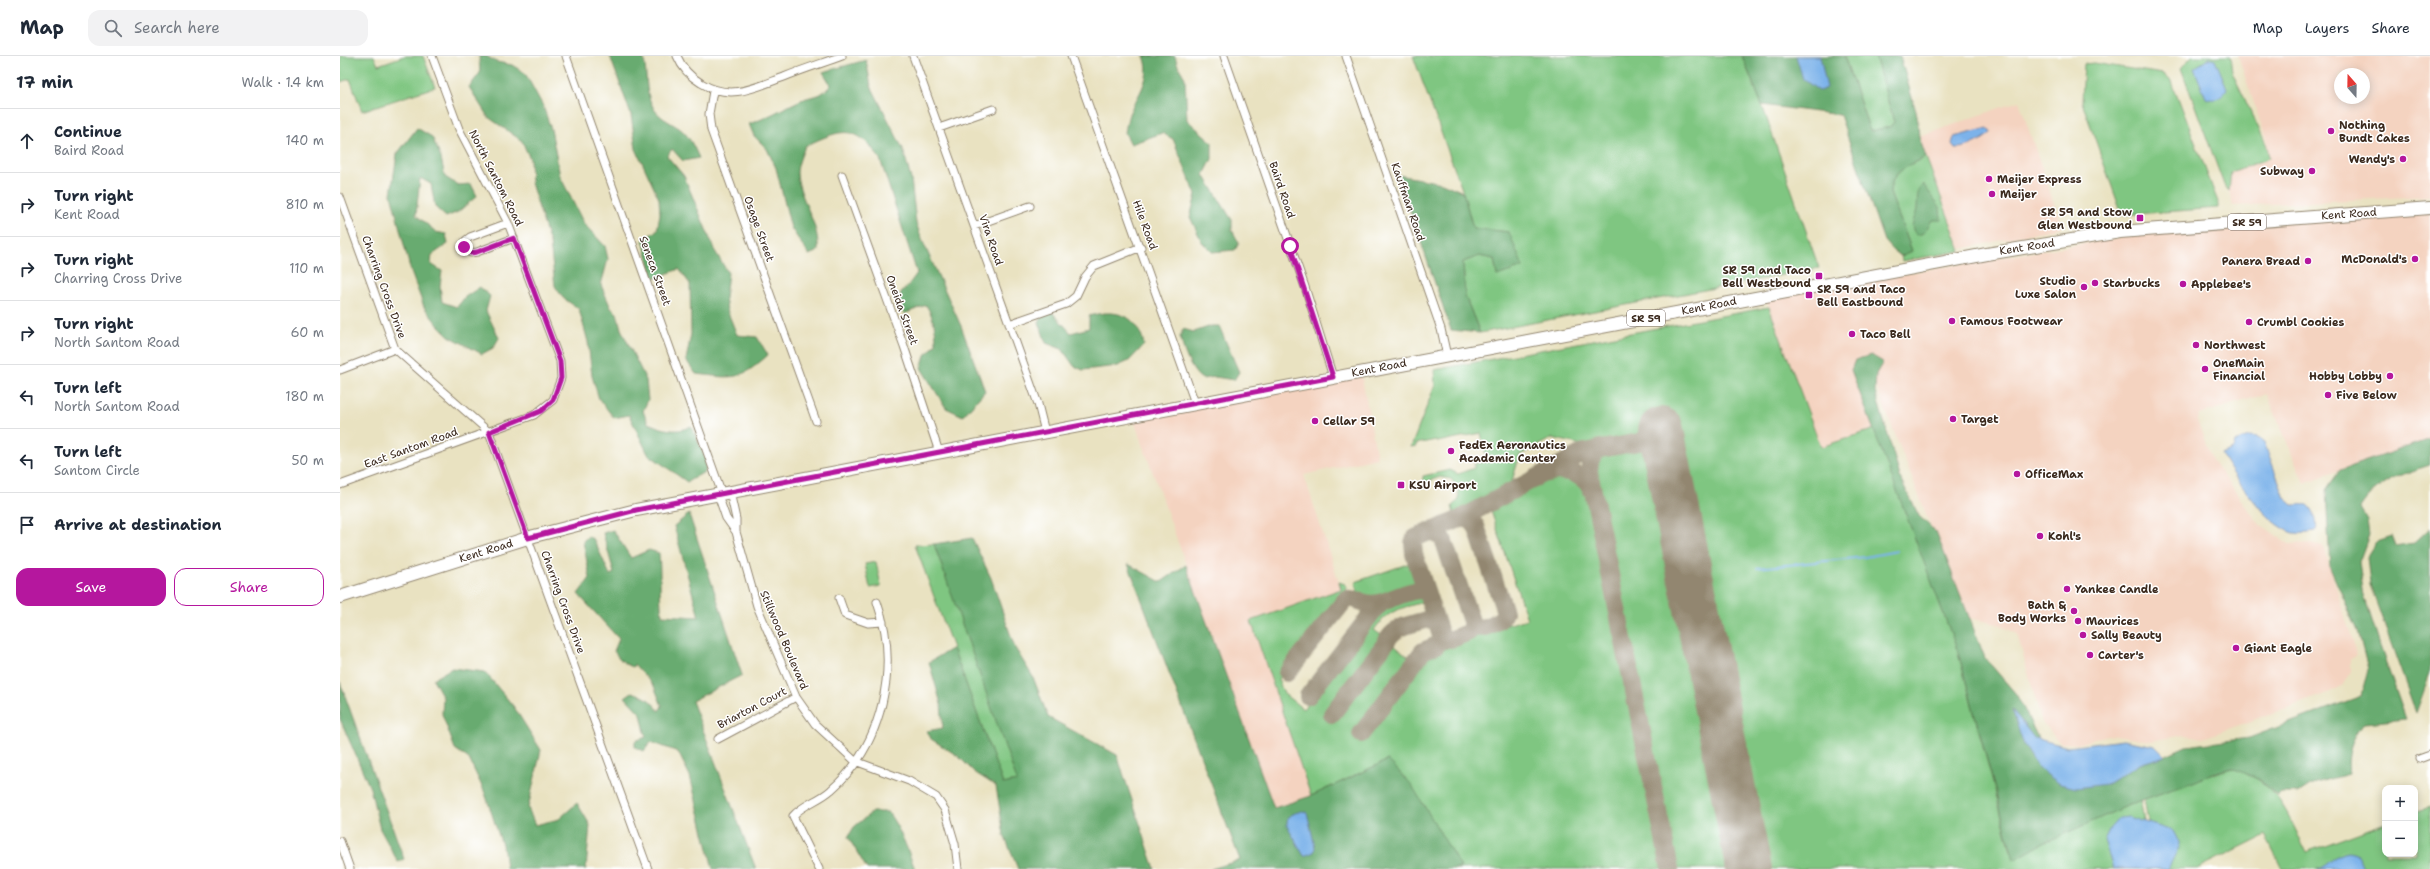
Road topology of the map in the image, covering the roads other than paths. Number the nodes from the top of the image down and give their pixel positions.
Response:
1 (432, 56) edge
2 (566, 56) edge
3 (677, 56) edge
4 (842, 56) edge
5 (913, 56) edge
6 (1071, 56) edge
7 (1224, 56) edge
8 (1346, 56) edge
9 (713, 91) junction
10 (993, 109) dead end
11 (939, 128) junction
12 (842, 175) dead end
13 (340, 197) edge
14 (1030, 206) dead end
15 (2430, 208) edge
16 (508, 223) junction
17 (974, 226) junction
18 (514, 238) junction
19 (1141, 247) junction
20 (1009, 324) junction
21 (395, 349) junction
22 (1448, 356) junction
23 (340, 370) edge
24 (1333, 377) junction
25 (1195, 403) junction
26 (816, 422) dead end
27 (489, 432) junction
28 (1045, 432) junction
29 (939, 452) junction
30 (340, 485) edge
31 (723, 494) junction
32 (736, 532) junction
33 (528, 538) junction
34 (340, 597) edge
35 (839, 598) dead end
36 (877, 602) dead end
37 (883, 622) junction
38 (796, 697) junction
39 (718, 739) dead end
40 (2430, 755) edge
41 (2419, 759) dead end
42 (855, 761) junction
43 (340, 841) edge
44 (350, 869) edge
45 (648, 869) edge
46 (819, 869) edge
47 (958, 869) edge

1 - 16 street, North Santom Road
2 - 31 street, Seneca Street
3 - 9 street
4 - 9 street
5 - 11 street, Vira Road
6 - 19 street, Hile Road
7 - 24 street, Baird Road
8 - 22 street, Kauffman Road
9 - 26 street, Osage Street
10 - 11 street
11 - 17 street, Vira Road
12 - 29 street, Oneida Street
13 - 21 street, Charring Cross Drive
14 - 17 street
15 - 22 main road, Kent Road / SR 59
16 - 18 street, North Santom Road
16 - 18 street
17 - 20 street, Vira Road
18 - 27 street, North Santom Road
19 - 20 street
19 - 25 street, Hile Road
20 - 28 street, Vira Road
21 - 23 street
21 - 27 street, Charring Cross Drive
22 - 24 main road, Kent Road / SR 59
24 - 25 main road, Kent Road / SR 59
25 - 28 main road, Kent Road / SR 59
27 - 30 street, East Santom Road
27 - 33 street, Charring Cross Drive
28 - 29 main road, Kent Road / SR 59
29 - 31 main road, Kent Road / SR 59
31 - 32 street, Stillwood Boulevard
31 - 32 street, Stillwood Boulevard
31 - 33 main road, Kent Road / SR 59
32 - 38 street, Stillwood Boulevard
33 - 34 main road, Kent Road / SR 59
33 - 45 street, Charring Cross Drive
35 - 37 street
36 - 37 street
37 - 42 street
38 - 39 street, Briarton Court
38 - 42 street, Stillwood Boulevard
40 - 41 street
42 - 46 street
42 - 47 street, Stillwood Boulevard
43 - 44 street

